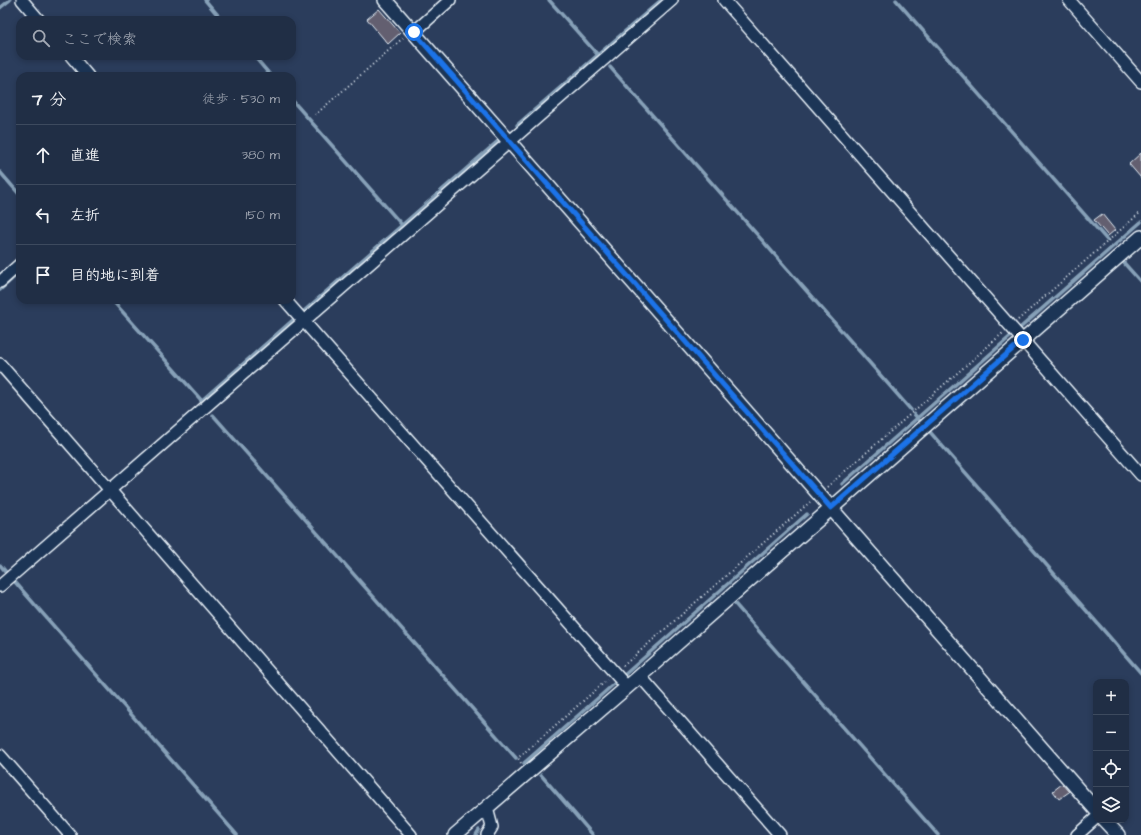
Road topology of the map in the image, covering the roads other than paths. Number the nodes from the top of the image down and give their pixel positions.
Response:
1 (22, 0) edge
2 (385, 0) edge
3 (450, 0) edge
4 (672, 0) edge
5 (724, 0) edge
6 (1069, 0) edge
7 (36, 16) edge
8 (413, 31) junction
9 (74, 60) edge
10 (85, 72) edge
11 (1141, 82) edge
12 (509, 141) junction
13 (1141, 237) edge
14 (16, 268) edge
15 (0, 282) edge
16 (289, 304) edge
17 (303, 320) junction
18 (1016, 332) junction
19 (0, 364) edge
20 (1141, 475) edge
21 (110, 491) junction
22 (831, 508) junction
23 (0, 586) edge
24 (640, 676) junction
25 (627, 687) junction
26 (0, 755) edge
27 (1093, 807) edge
28 (487, 808) junction
29 (1093, 821) edge
30 (1107, 823) edge
31 (70, 835) edge
32 (411, 835) edge
33 (455, 835) edge
34 (487, 835) edge
35 (780, 835) edge
36 (1077, 835) edge
37 (1118, 835) edge

1 - 7 street
2 - 8 street
3 - 8 street
4 - 12 street
5 - 18 street
6 - 11 street
8 - 12 street
9 - 10 street
12 - 17 street
12 - 22 street
13 - 18 street
14 - 15 street
16 - 17 street
17 - 21 street
17 - 25 street
18 - 20 street
18 - 22 street
19 - 21 street
21 - 23 street
21 - 32 street
22 - 24 street
22 - 27 street
24 - 25 street
24 - 35 street
25 - 28 street
26 - 31 street
28 - 33 street
28 - 34 street
29 - 36 street
30 - 37 street

